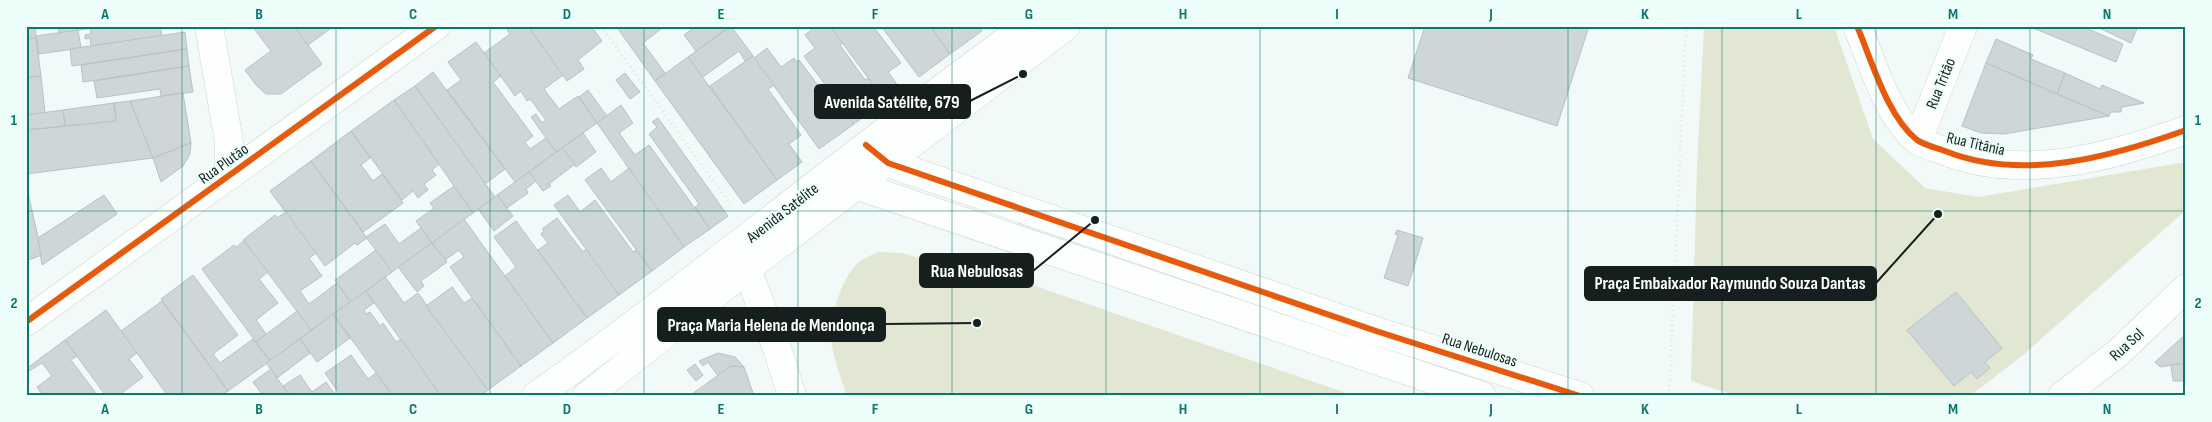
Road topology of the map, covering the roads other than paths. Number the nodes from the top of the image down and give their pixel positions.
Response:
1 (209, 26) edge
2 (436, 26) edge
3 (1027, 26) edge
4 (1066, 26) edge
5 (1857, 26) edge
6 (1963, 26) edge
7 (2186, 130) edge
8 (1918, 140) junction
9 (866, 145) junction
10 (888, 163) junction
11 (832, 173) junction
12 (229, 176) junction
13 (858, 186) junction
14 (746, 250) junction
15 (2186, 288) edge
16 (26, 322) edge
17 (536, 396) edge
18 (588, 396) edge
19 (792, 396) edge
20 (1482, 396) edge
21 (1580, 396) edge
22 (2062, 396) edge

1 - 12 street
2 - 12 street, Rua Plutão
3 - 9 street, Avenida Satélite
4 - 10 street, Avenida Satélite
5 - 8 street, Rua Titânia
6 - 8 street, Rua Tritão
7 - 8 street, Rua Titânia
9 - 10 street, Rua Nebulosas
9 - 11 street, Avenida Satélite
10 - 13 street, Avenida Satélite
10 - 21 street, Rua Nebulosas
11 - 13 street
11 - 14 street, Avenida Satélite
12 - 16 street, Rua Plutão
13 - 14 street, Avenida Satélite
13 - 20 street
14 - 17 street, Avenida Satélite
14 - 18 street, Avenida Satélite
14 - 19 street
15 - 22 street, Rua Sol

